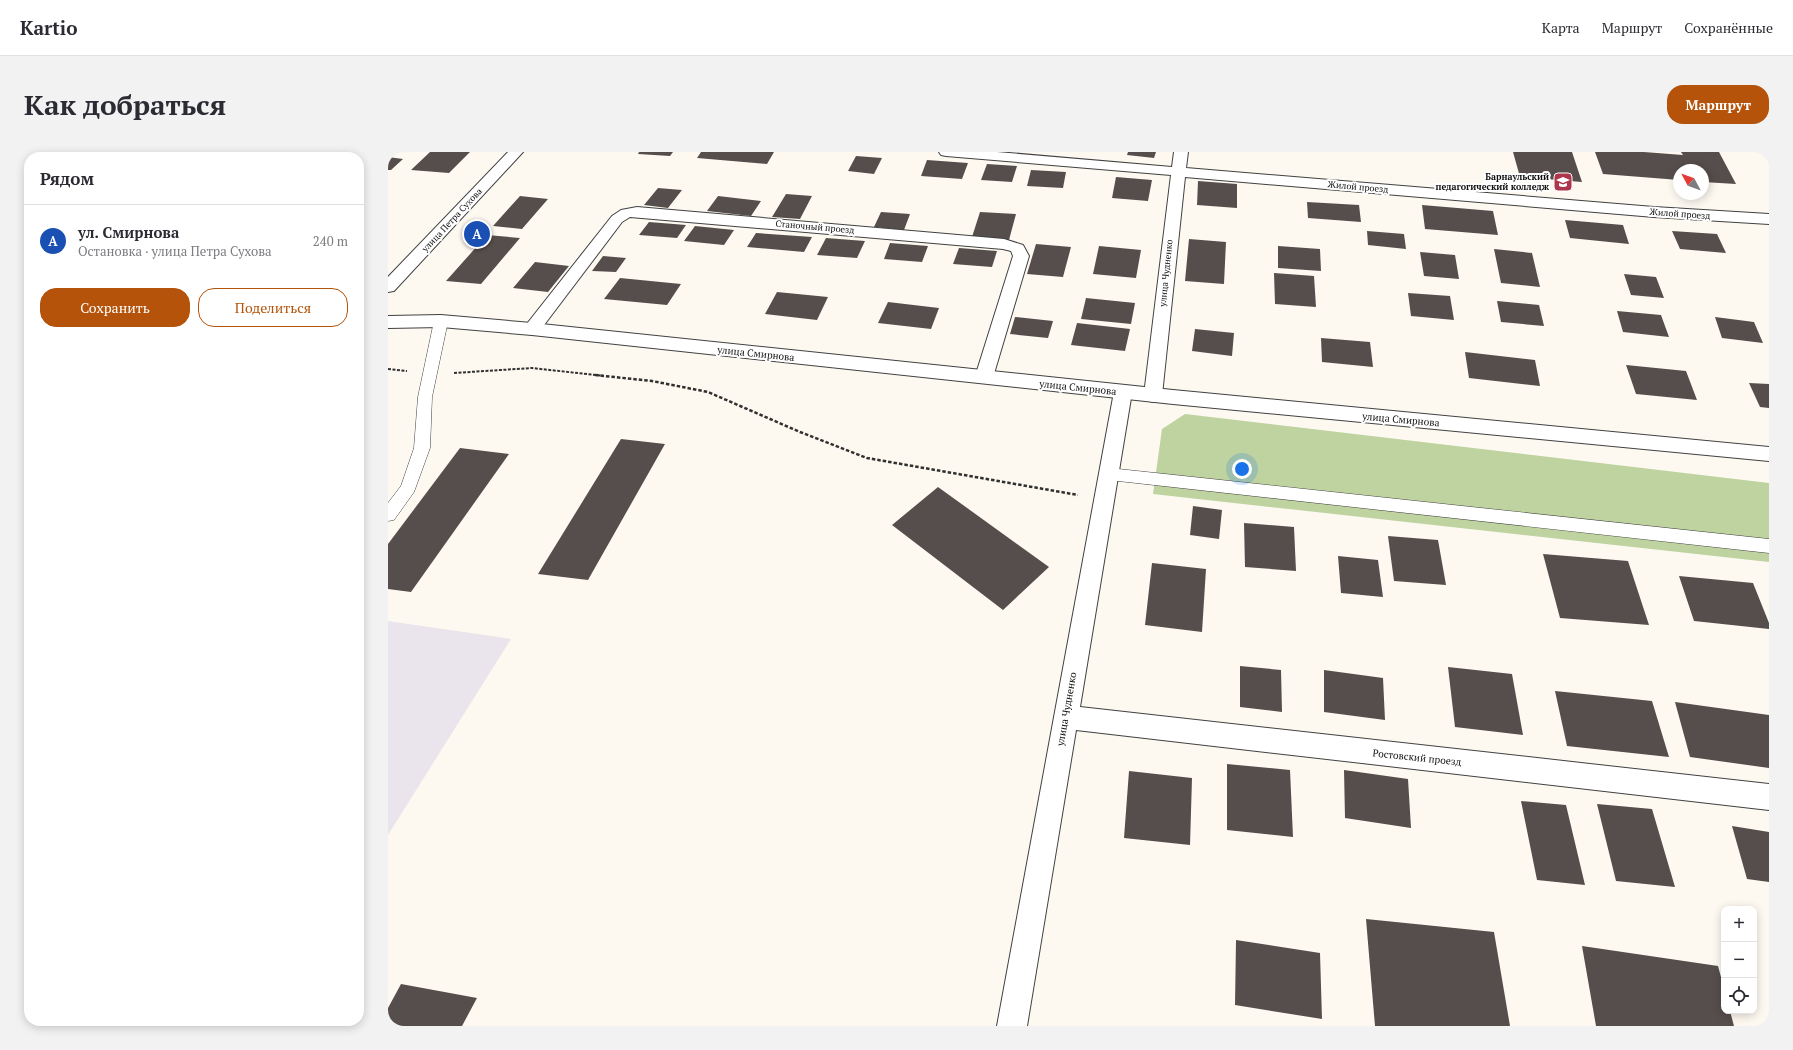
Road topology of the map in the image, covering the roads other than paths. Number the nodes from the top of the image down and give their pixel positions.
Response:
1 (516, 152) edge
2 (946, 152) edge
3 (1181, 152) edge
4 (1178, 171) junction
5 (1769, 219) edge
6 (391, 282) edge
7 (441, 321) junction
8 (388, 322) edge
9 (532, 329) junction
10 (984, 377) junction
11 (1123, 392) junction
12 (1153, 395) junction
13 (1769, 454) edge
14 (1109, 474) junction
15 (388, 515) edge
16 (1769, 546) edge
17 (1065, 717) junction
18 (1769, 797) edge
19 (1012, 1026) edge

1 - 6 street, улица Петра Сухова
2 - 4 street, Жилой проезд
3 - 4 street, улица Чудненко
4 - 5 street, Жилой проезд
4 - 12 street, улица Чудненко
7 - 8 street, улица Смирнова
7 - 9 street, улица Смирнова
7 - 15 lane
9 - 10 street, улица Смирнова
9 - 10 street, Станочный проезд
10 - 11 street, улица Смирнова
11 - 12 street, улица Смирнова
11 - 14 street, улица Чудненко
12 - 13 street, улица Смирнова
14 - 16 lane
14 - 17 street, улица Чудненко
17 - 18 street, Ростовский проезд
17 - 19 street, улица Чудненко

